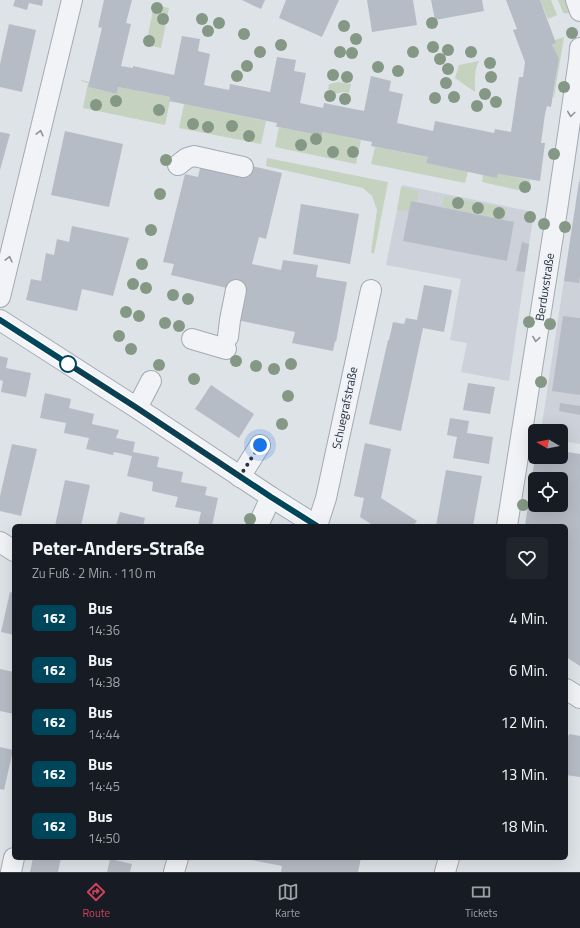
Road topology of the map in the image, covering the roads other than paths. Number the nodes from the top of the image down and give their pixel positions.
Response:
1 (72, 0) edge
2 (576, 0) edge
3 (580, 11) edge
4 (580, 48) edge
5 (178, 166) dead end
6 (243, 167) dead end
7 (236, 290) dead end
8 (371, 290) dead end
9 (0, 297) edge
10 (0, 320) edge
11 (192, 339) dead end
12 (151, 381) dead end
13 (137, 408) junction
14 (260, 445) dead end
15 (240, 476) junction
16 (271, 497) junction
17 (259, 524) edge
18 (314, 524) edge
19 (318, 524) edge
20 (507, 524) edge
21 (0, 542) edge
22 (12, 550) edge
23 (568, 690) edge
24 (580, 698) edge
25 (14, 860) edge
26 (177, 860) edge
27 (448, 860) edge
28 (11, 872) edge
29 (174, 872) edge
30 (445, 872) edge

9 -> 1 street
2 - 3 street
4 -> 20 street, Berduxstraße
5 - 6 street
7 - 11 street
8 - 19 street, Schuegrafstraße
10 - 13 street
12 - 13 street
13 - 15 street
14 - 15 street
15 - 16 street
16 - 17 street
16 - 18 street
21 - 22 street
23 - 24 street
25 - 28 street
26 - 29 street
27 - 30 street

